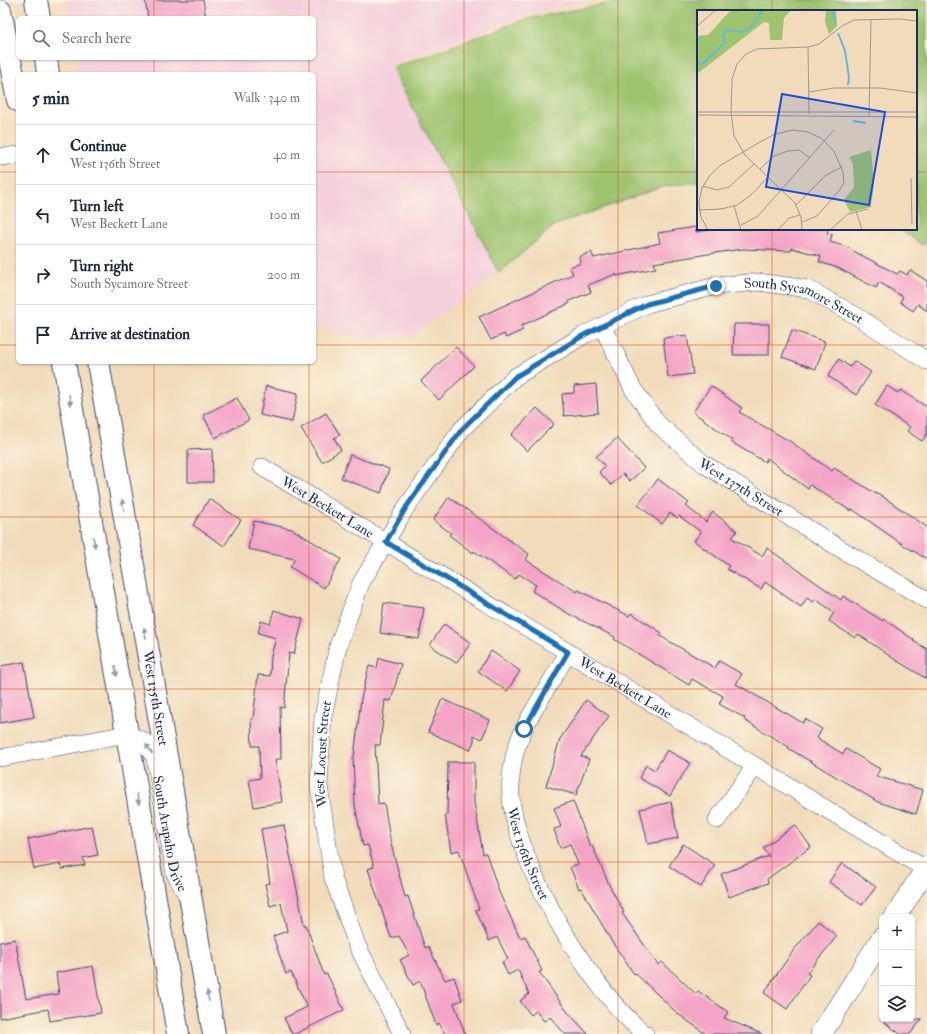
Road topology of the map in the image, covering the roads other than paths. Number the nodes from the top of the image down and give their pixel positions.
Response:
1 (36, 0) edge
2 (0, 11) edge
3 (39, 16) edge
4 (46, 60) edge
5 (48, 72) edge
6 (16, 90) edge
7 (16, 154) edge
8 (0, 157) edge
9 (602, 326) junction
10 (927, 361) edge
11 (64, 364) edge
12 (98, 364) edge
13 (262, 467) dead end
14 (386, 542) junction
15 (927, 600) edge
16 (568, 652) junction
17 (127, 734) junction
18 (0, 758) edge
19 (756, 766) junction
20 (718, 820) dead end
21 (927, 869) edge
22 (193, 906) junction
23 (897, 914) edge
24 (879, 943) edge
25 (826, 1033) edge
26 (178, 1034) edge
27 (214, 1034) edge
28 (402, 1034) edge
29 (645, 1034) edge

1 - 3 main road
2 - 6 main road
4 - 5 main road
7 - 8 street
9 - 10 street, South Sycamore Street
9 - 14 street, South Sycamore Street
9 - 15 street, West 137th Street
11 -> 17 main road
22 -> 12 main road, West 135th Street
13 - 14 street, West Beckett Lane
14 - 16 street, West Beckett Lane
14 - 28 street, West Locust Street
16 - 19 street, West Beckett Lane
16 - 29 street, West 136th Street
17 - 18 street
22 -> 17 street, South Arapaho Drive
17 -> 26 main road
19 - 20 street
19 - 21 street, West Beckett Lane
21 - 23 street
27 -> 22 main road, West 135th Street
24 - 25 street

